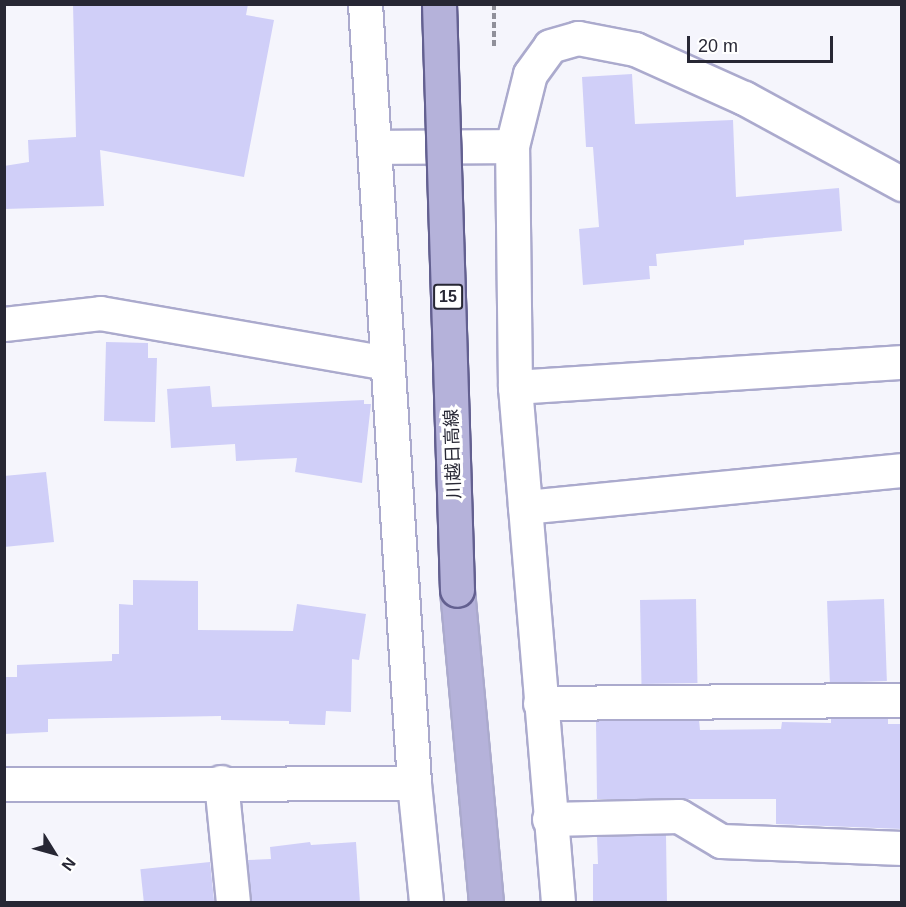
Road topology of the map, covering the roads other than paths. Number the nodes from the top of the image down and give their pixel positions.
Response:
1 (365, 4) edge
2 (439, 4) edge
3 (512, 146) junction
4 (375, 147) junction
5 (902, 184) edge
6 (4, 324) edge
7 (902, 362) edge
8 (386, 363) junction
9 (515, 387) junction
10 (902, 470) edge
11 (525, 507) junction
12 (902, 700) edge
13 (540, 703) junction
14 (221, 782) junction
15 (414, 783) junction
16 (4, 784) edge
17 (549, 819) junction
18 (902, 848) edge
19 (233, 903) edge
20 (426, 903) edge
21 (486, 903) edge
22 (558, 903) edge

1 - 4 street
2 - 21 main road, 川越日高線 / 15, bridge
3 - 4 street
3 - 5 street
3 - 9 street
4 - 8 street
6 - 8 street
7 - 9 street
8 - 15 street
9 - 11 street
10 - 11 street
11 - 13 street
12 - 13 street
13 - 17 street
14 - 15 street
14 - 16 street
14 - 19 street
15 - 20 street
17 - 18 street
17 - 22 street

